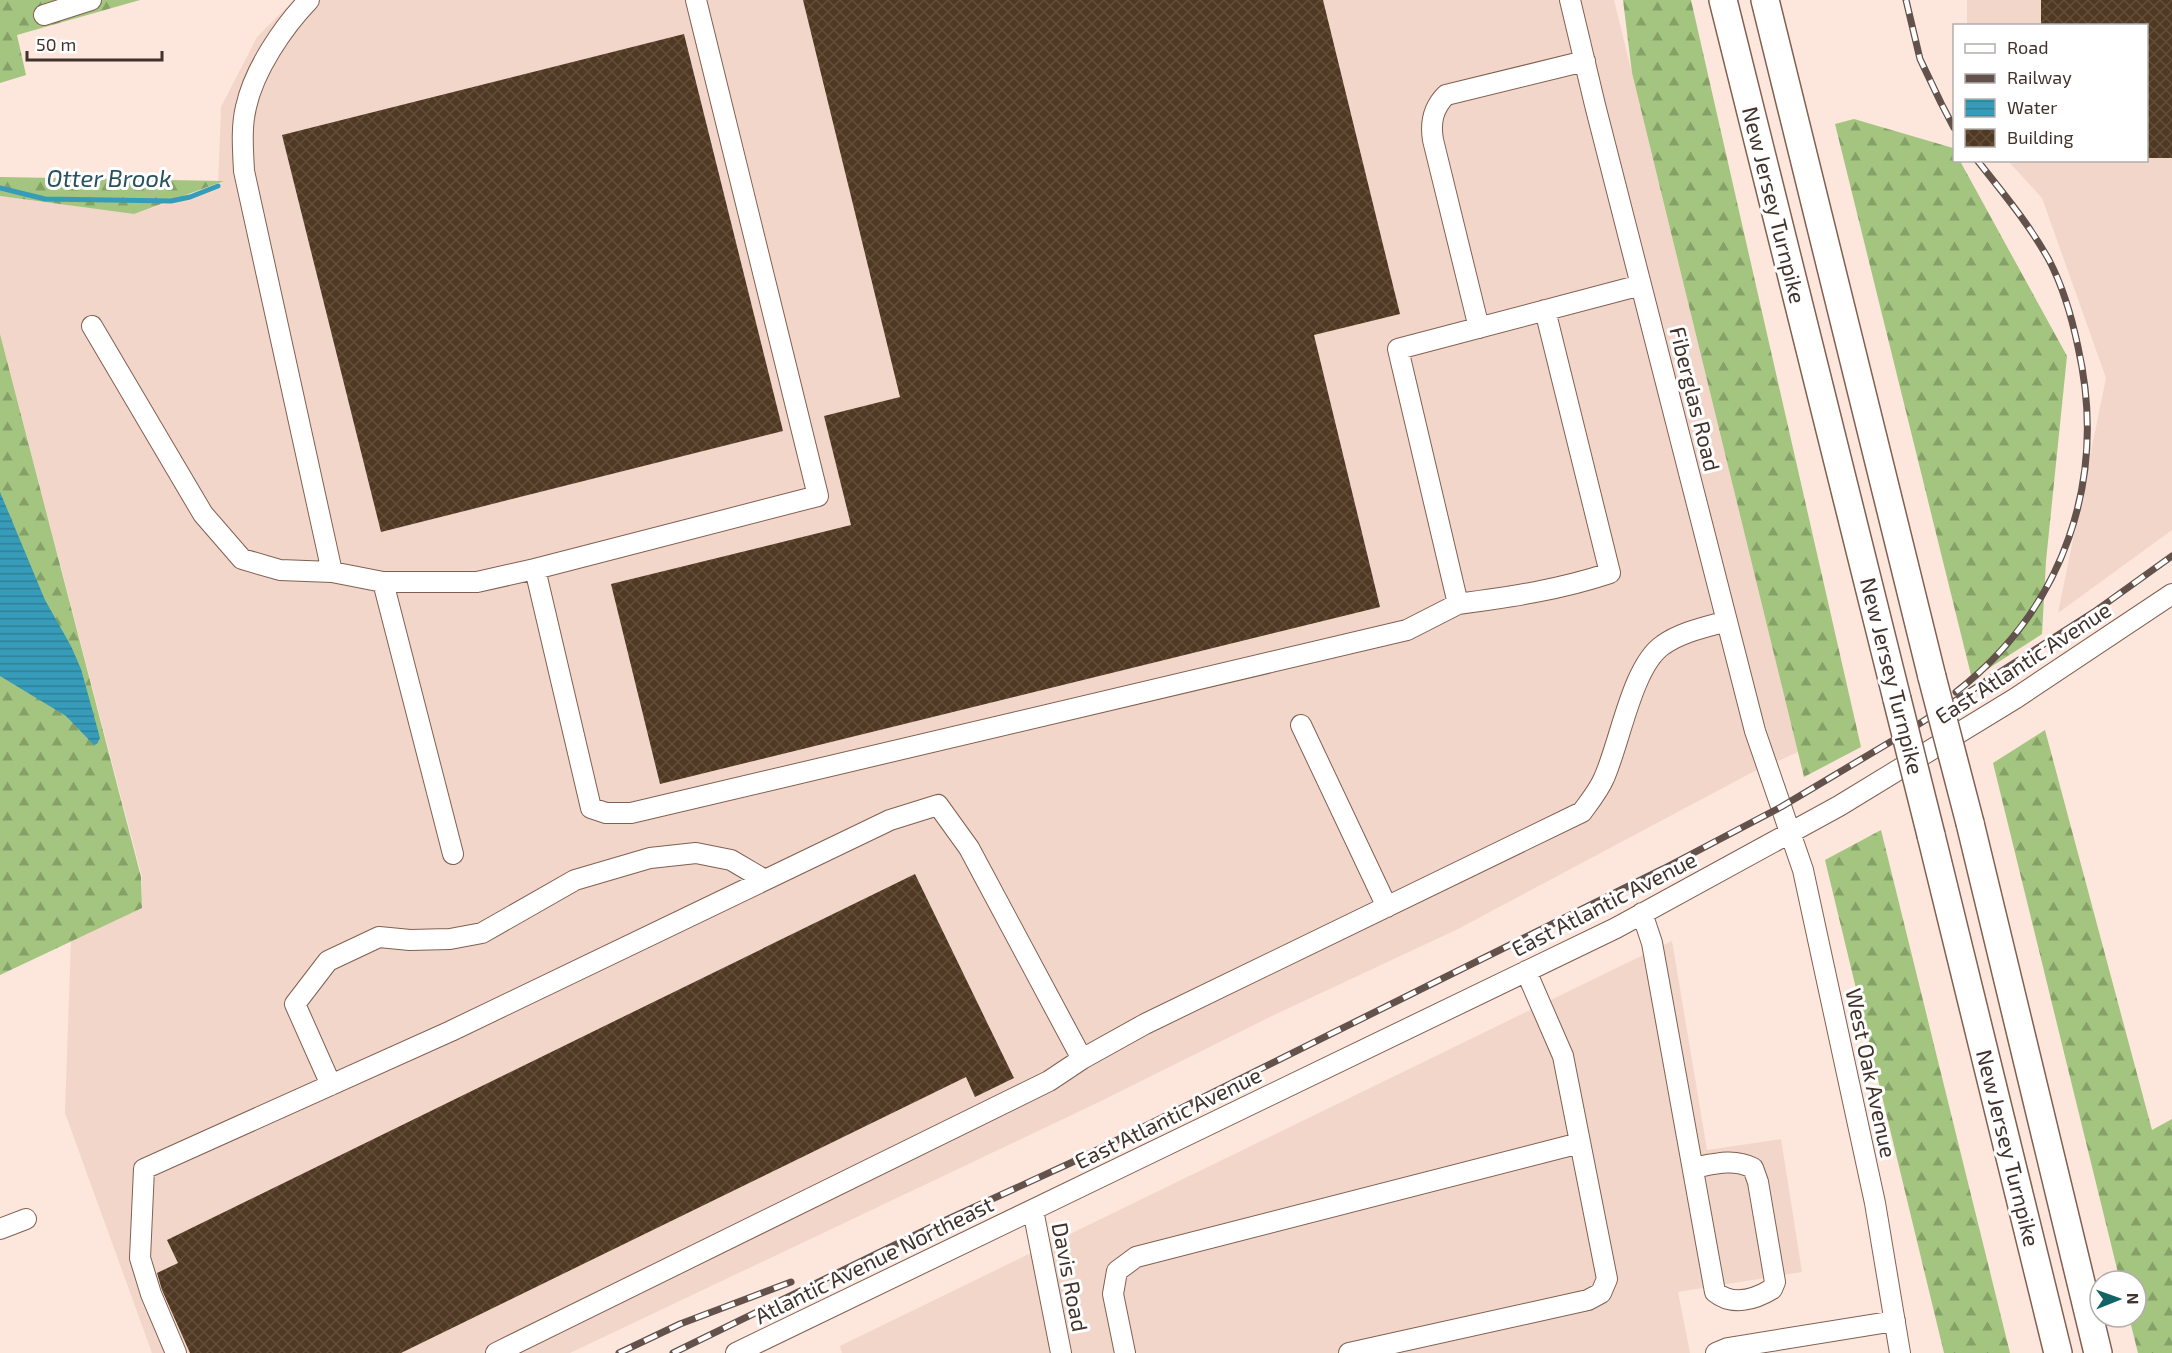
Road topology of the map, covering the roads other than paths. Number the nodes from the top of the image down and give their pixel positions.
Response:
1 (91, 0) edge
2 (309, 0) edge
3 (696, 0) edge
4 (1570, 0) edge
5 (1723, 0) edge
6 (1765, 0) edge
7 (44, 15) dead end
8 (1585, 61) junction
9 (1641, 285) junction
10 (1545, 310) junction
11 (92, 326) dead end
12 (1479, 327) junction
13 (535, 569) junction
14 (332, 572) junction
15 (383, 582) junction
16 (2172, 594) edge
17 (1458, 604) junction
18 (1727, 621) junction
19 (1301, 725) dead end
20 (1781, 807) joint
21 (1790, 833) junction
22 (453, 854) dead end
23 (765, 880) junction
24 (1387, 907) junction
25 (1642, 914) junction
26 (1526, 971) junction
27 (1082, 1059) junction
28 (331, 1085) junction
29 (1580, 1143) junction
30 (1693, 1168) junction
31 (1033, 1210) junction
32 (27, 1219) dead end
33 (0, 1229) edge
34 (1895, 1321) junction
35 (176, 1353) edge
36 (496, 1353) edge
37 (736, 1353) edge
38 (1061, 1353) edge
39 (1125, 1353) edge
40 (1349, 1353) edge
41 (1716, 1353) edge
42 (1900, 1353) edge
43 (2058, 1353) edge
44 (2098, 1353) edge

1 - 7 street
2 - 14 street
3 - 13 street
4 - 8 street, Fiberglas Road
5 - 43 highway, New Jersey Turnpike, bridge
6 - 44 highway, New Jersey Turnpike, bridge
8 - 9 street, Fiberglas Road
8 - 12 street
9 - 10 street
9 - 18 street, Fiberglas Road
10 - 12 street
10 - 17 street
11 - 14 street
12 - 17 street
13 - 15 street
13 - 17 street
14 - 15 street
15 - 22 street
16 - 21 street, East Atlantic Avenue
18 - 20 street, Fiberglas Road
18 - 24 street
19 - 24 street
20 - 21 street, West Oak Avenue
21 - 25 street, East Atlantic Avenue
21 - 34 street, West Oak Avenue
23 - 27 street
23 - 28 street
23 - 28 street
24 - 27 street
25 - 26 street, East Atlantic Avenue
25 - 30 street
26 - 29 street
26 - 31 street, East Atlantic Avenue
27 - 36 street
28 - 35 street
29 - 39 street
29 - 40 street
30 - 30 street
31 - 37 street, Atlantic Avenue Northeast
31 - 38 street, Davis Road
32 - 33 street
34 - 41 street
34 - 42 street, West Oak Avenue

